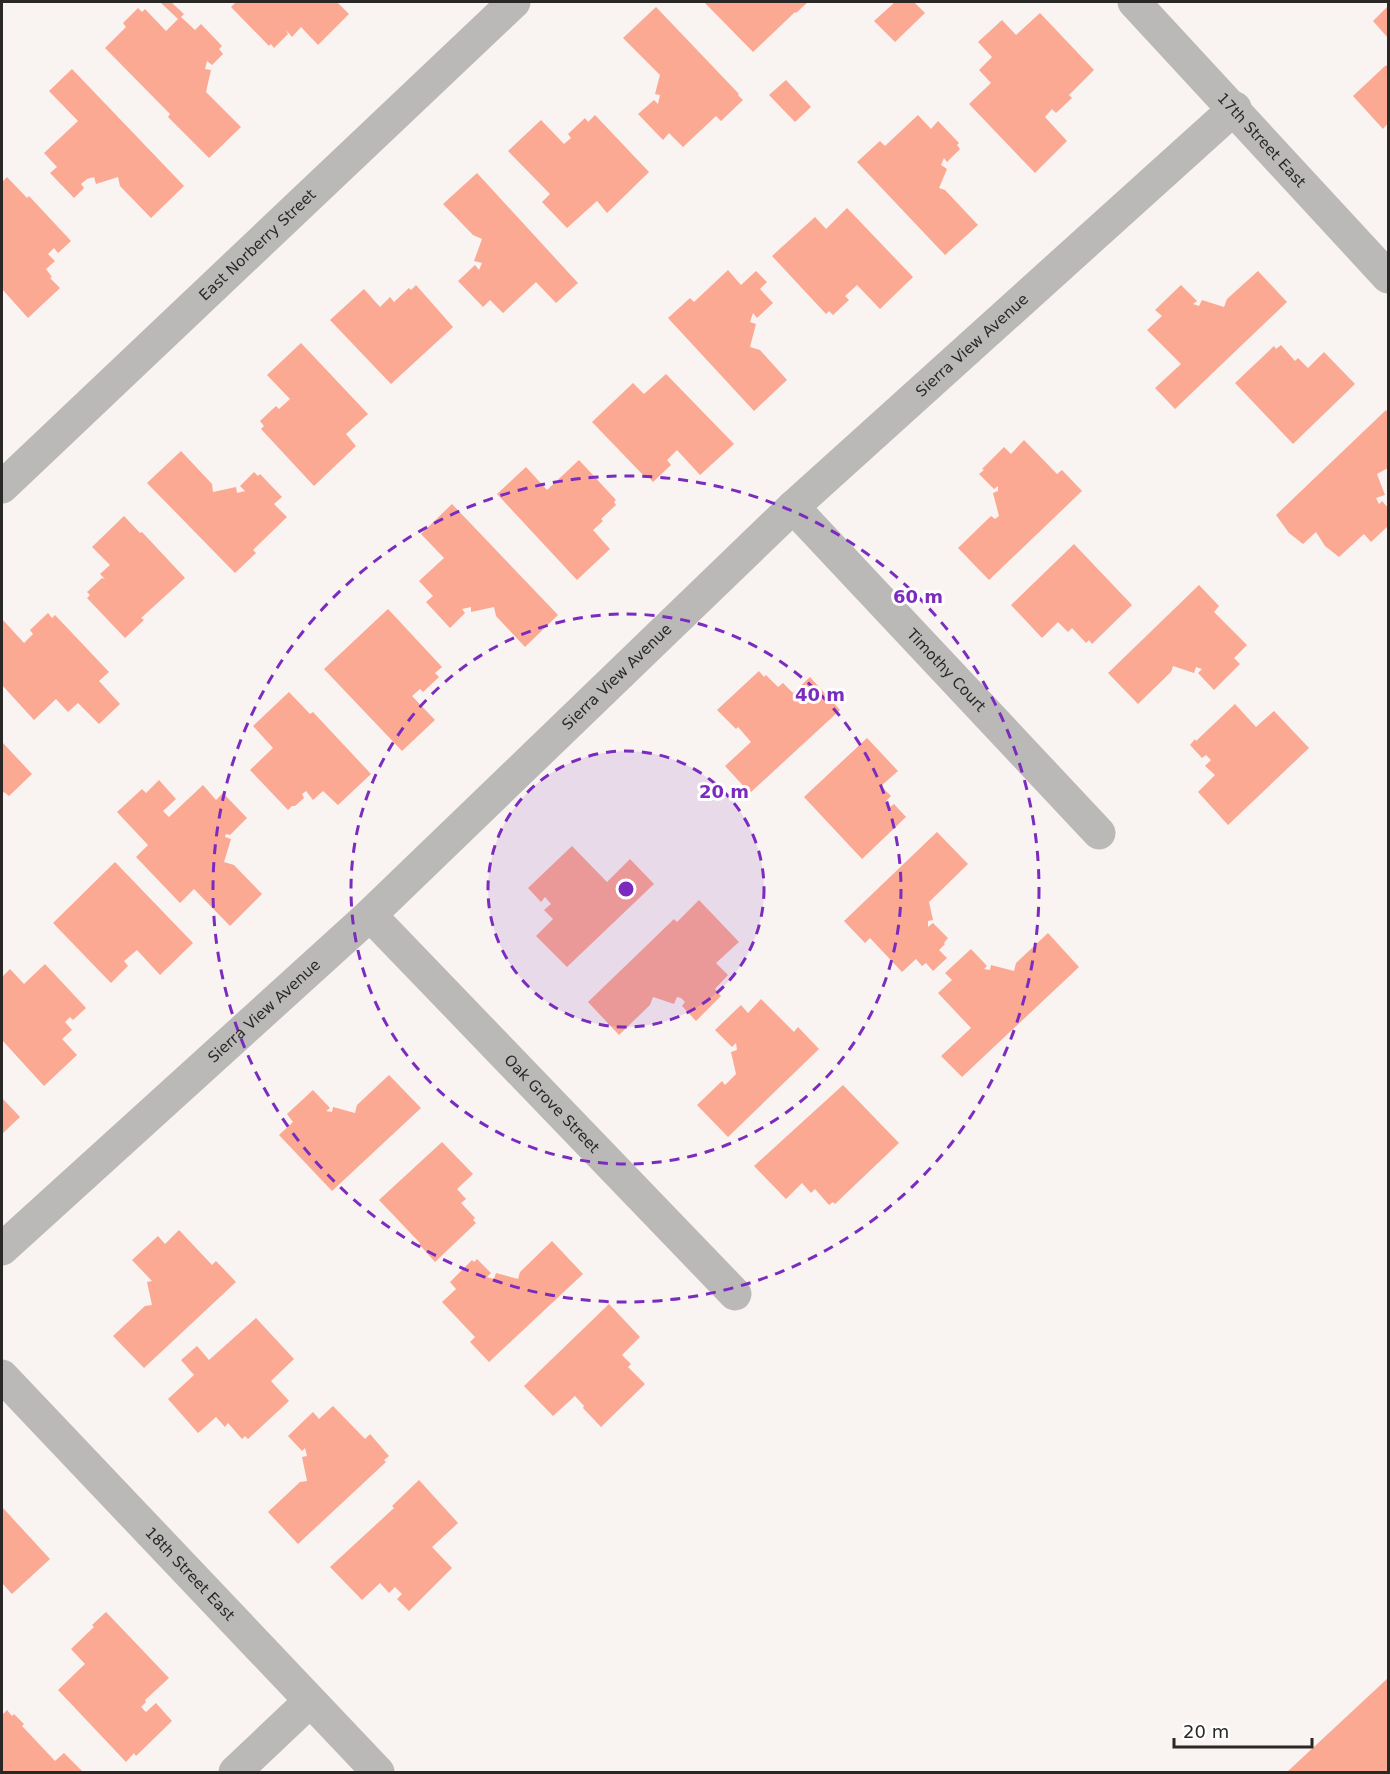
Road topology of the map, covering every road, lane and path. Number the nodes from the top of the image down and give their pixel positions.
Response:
1 (514, 2) edge
2 (1134, 2) edge
3 (1235, 108) junction
4 (1389, 277) edge
5 (2, 486) edge
6 (793, 507) junction
7 (1099, 833) dead end
8 (370, 915) junction
9 (2, 1250) edge
10 (735, 1294) dead end
11 (2, 1376) edge
12 (310, 1701) junction
13 (235, 1773) edge
14 (378, 1773) edge

1 - 5 street, East Norberry Street
2 - 3 street, 17th Street East
3 - 4 street, 17th Street East
3 - 6 street, Sierra View Avenue
6 - 7 street, Timothy Court
6 - 8 street, Sierra View Avenue
8 - 9 street, Sierra View Avenue
8 - 10 street, Oak Grove Street
11 - 12 street, 18th Street East
12 - 13 street
12 - 14 street, 18th Street East

